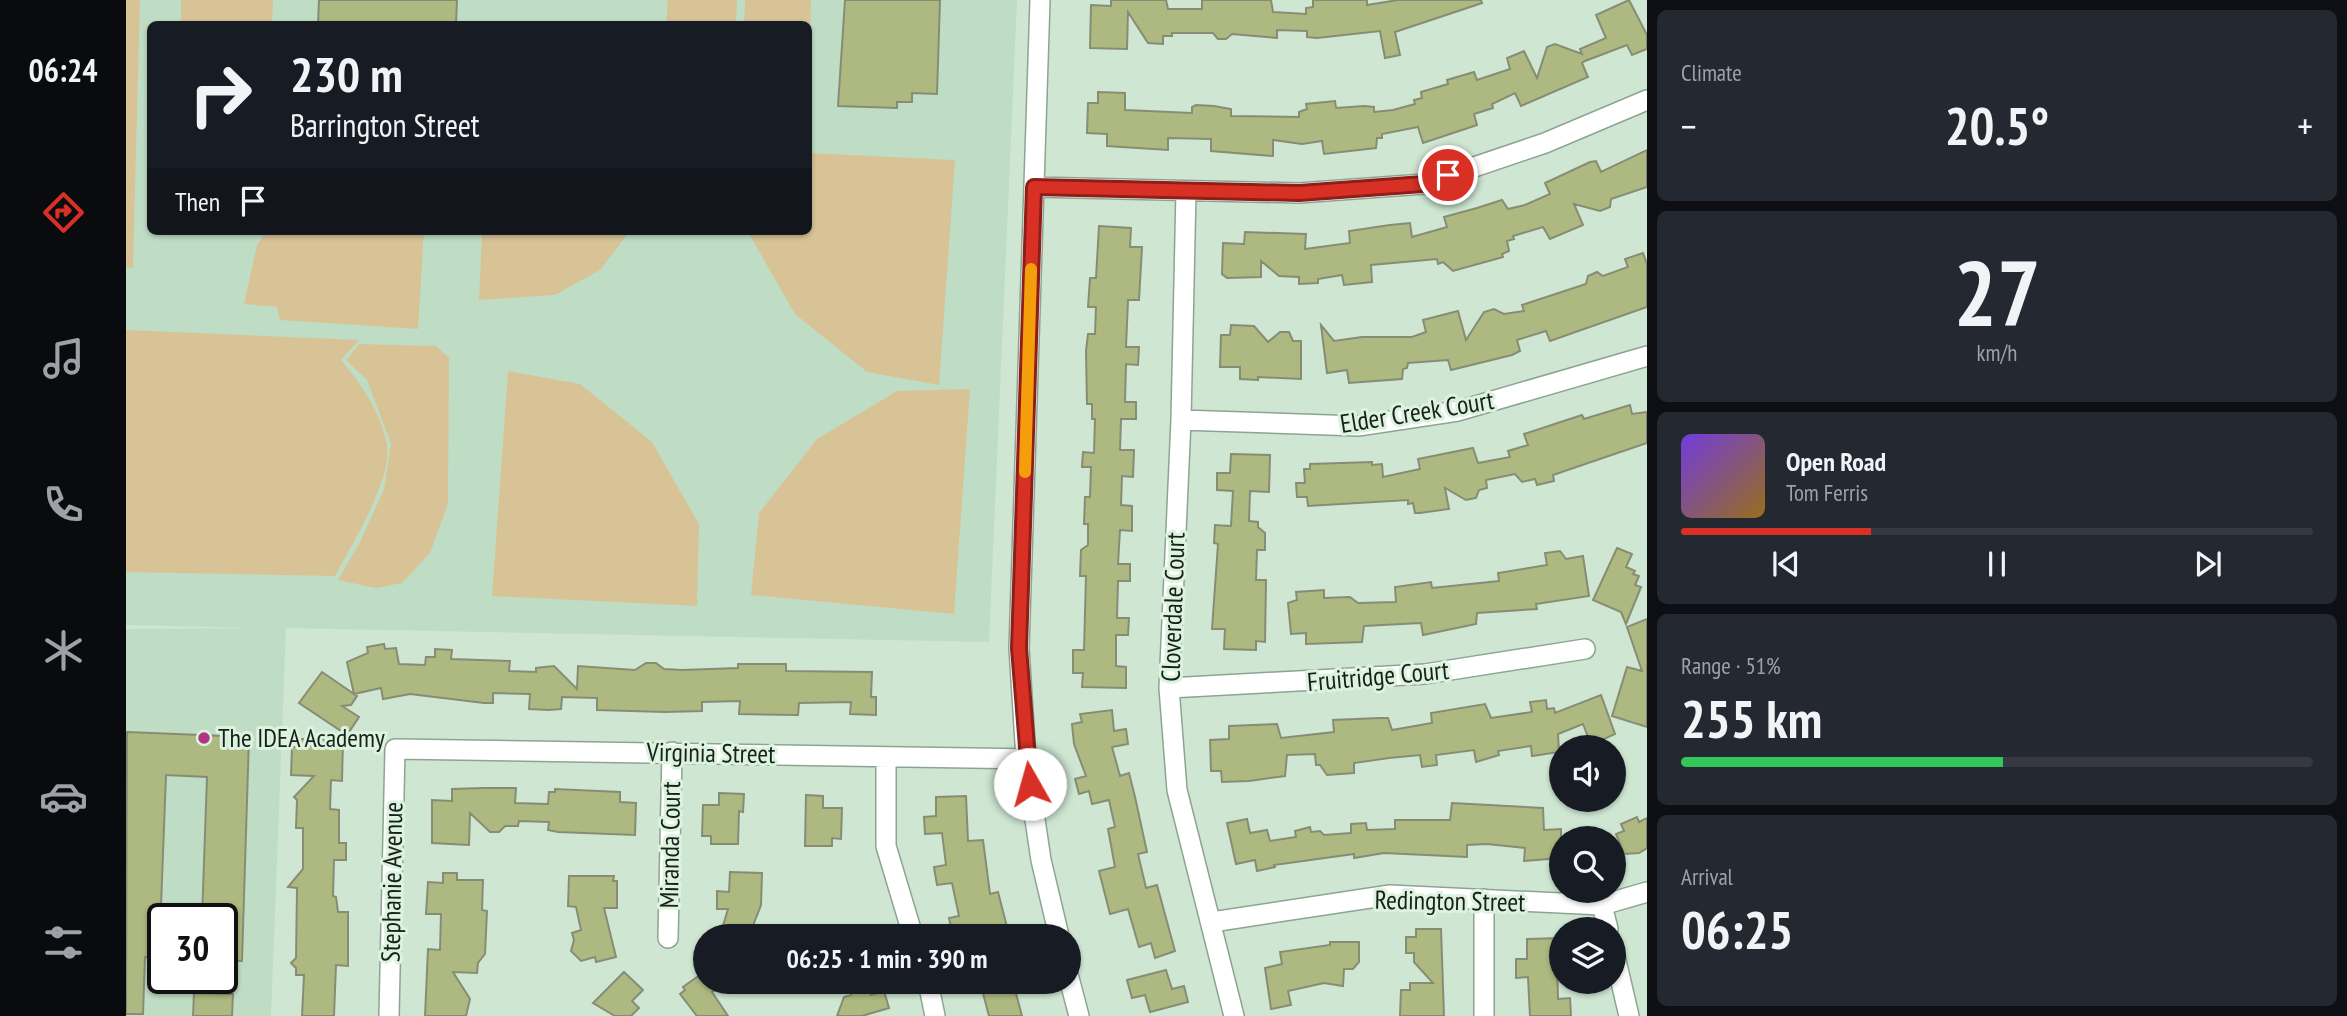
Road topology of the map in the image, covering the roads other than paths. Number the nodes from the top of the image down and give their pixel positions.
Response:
1 (1040, 0) edge
2 (1647, 100) edge
3 (1034, 187) junction
4 (1186, 191) junction
5 (1647, 356) edge
6 (1181, 420) junction
7 (1585, 649) dead end
8 (1169, 688) junction
9 (395, 749) joint
10 (672, 752) junction
11 (886, 757) junction
12 (1026, 759) junction
13 (1647, 892) edge
14 (1484, 899) junction
15 (1602, 905) junction
16 (1605, 917) edge
17 (1212, 922) junction
18 (910, 924) edge
19 (1056, 924) edge
20 (668, 938) dead end
21 (930, 994) edge
22 (1073, 994) edge
23 (1624, 994) edge
24 (389, 1016) edge
25 (935, 1016) edge
26 (1079, 1016) edge
27 (1234, 1016) edge
28 (1483, 1016) edge
29 (1629, 1016) edge

1 - 3 street
2 - 4 street
3 - 4 street
3 - 12 street
4 - 6 street, Cloverdale Court
5 - 6 street, Elder Creek Court
6 - 8 street, Cloverdale Court
7 - 8 street, Fruitridge Court
8 - 17 street, Cloverdale Court
9 - 10 street, Virginia Street
9 - 24 street, Stephanie Avenue
10 - 11 street, Virginia Street
10 - 20 street, Miranda Court
11 - 12 street, Virginia Street
11 - 18 street
12 - 19 street
13 - 15 street, Redington Street
14 - 15 street, Redington Street
14 - 17 street, Redington Street
14 - 28 street
15 - 16 street
17 - 27 street, Cloverdale Court
21 - 25 street
22 - 26 street
23 - 29 street

